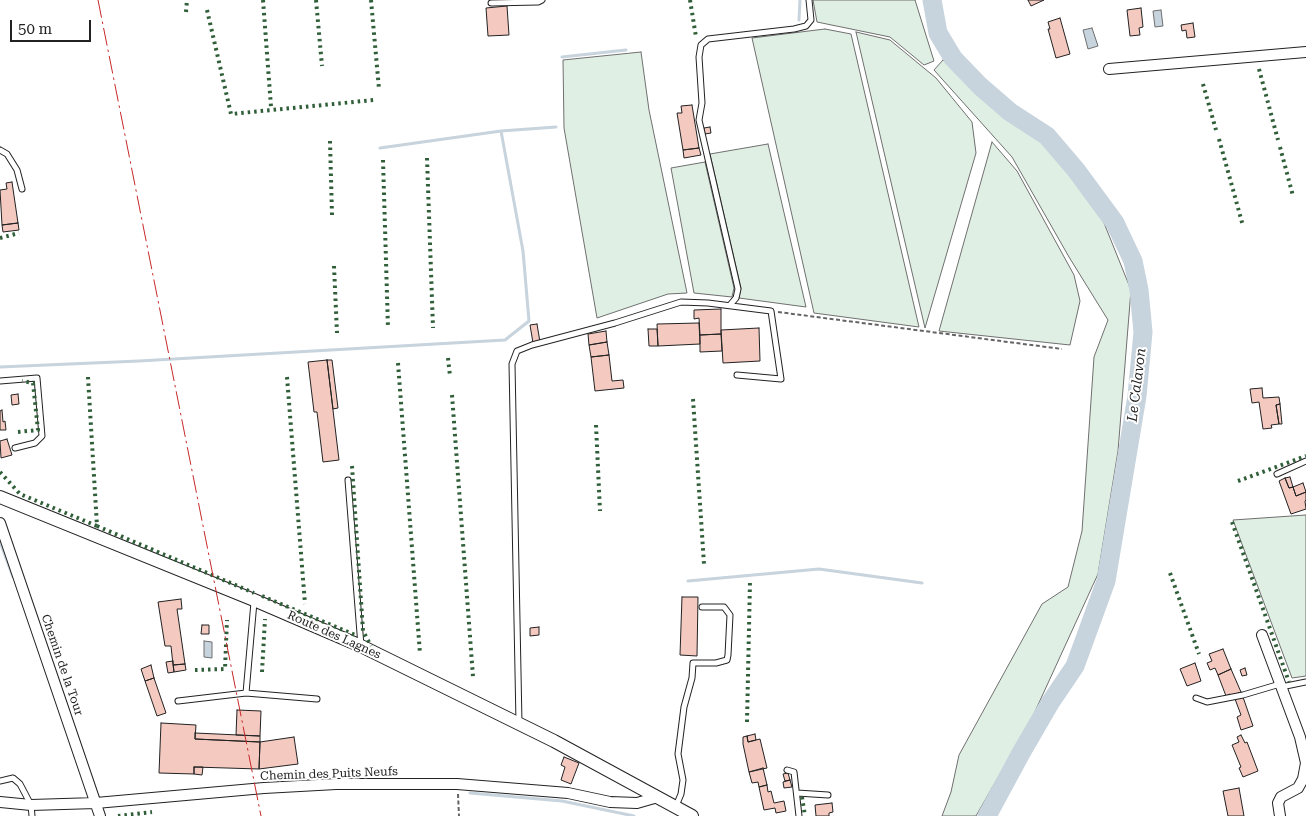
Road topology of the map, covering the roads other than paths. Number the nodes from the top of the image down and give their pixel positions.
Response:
1 (542, 0) edge
2 (809, 0) edge
3 (491, 3) dead end
4 (1306, 52) edge
5 (1109, 69) dead end
6 (0, 150) edge
7 (22, 189) dead end
8 (730, 306) junction
9 (737, 375) dead end
10 (0, 381) edge
11 (15, 448) dead end
12 (1306, 461) edge
13 (1277, 474) dead end
14 (348, 480) dead end
15 (0, 497) edge
16 (0, 523) edge
17 (254, 600) junction
18 (702, 606) dead end
19 (1262, 635) dead end
20 (361, 646) junction
21 (1306, 682) edge
22 (1281, 685) junction
23 (246, 693) junction
24 (1196, 698) dead end
25 (317, 699) dead end
26 (178, 701) dead end
27 (519, 724) junction
28 (787, 770) dead end
29 (0, 781) edge
30 (796, 793) junction
31 (828, 794) dead end
32 (658, 797) junction
33 (0, 802) edge
34 (96, 803) junction
35 (675, 807) junction
36 (31, 811) edge
37 (100, 816) edge
38 (692, 816) edge
39 (799, 816) edge
40 (1280, 816) edge

1 - 3 lane
2 - 8 lane
4 - 5 street
6 - 7 lane
8 - 9 lane
8 - 27 lane
10 - 11 lane
12 - 13 lane
14 - 20 lane
15 - 17 street, Route des Lagnes
16 - 34 street, Chemin de la Tour
17 - 20 street, Route des Lagnes
17 - 23 lane
18 - 35 lane
19 - 22 street
20 - 27 street, Route des Lagnes
21 - 22 lane
22 - 24 lane
22 - 40 street
23 - 25 lane
23 - 26 lane
27 - 32 street, Route des Lagnes
28 - 30 lane
29 - 36 lane
30 - 31 lane
30 - 39 lane
32 - 34 street, Chemin des Puits Neufs
32 - 35 street, Route des Lagnes
33 - 36 street, Chemin des Puits Neufs
34 - 36 street, Chemin des Puits Neufs
34 - 37 street, Chemin de la Tour
35 - 38 street, Route des Lagnes

